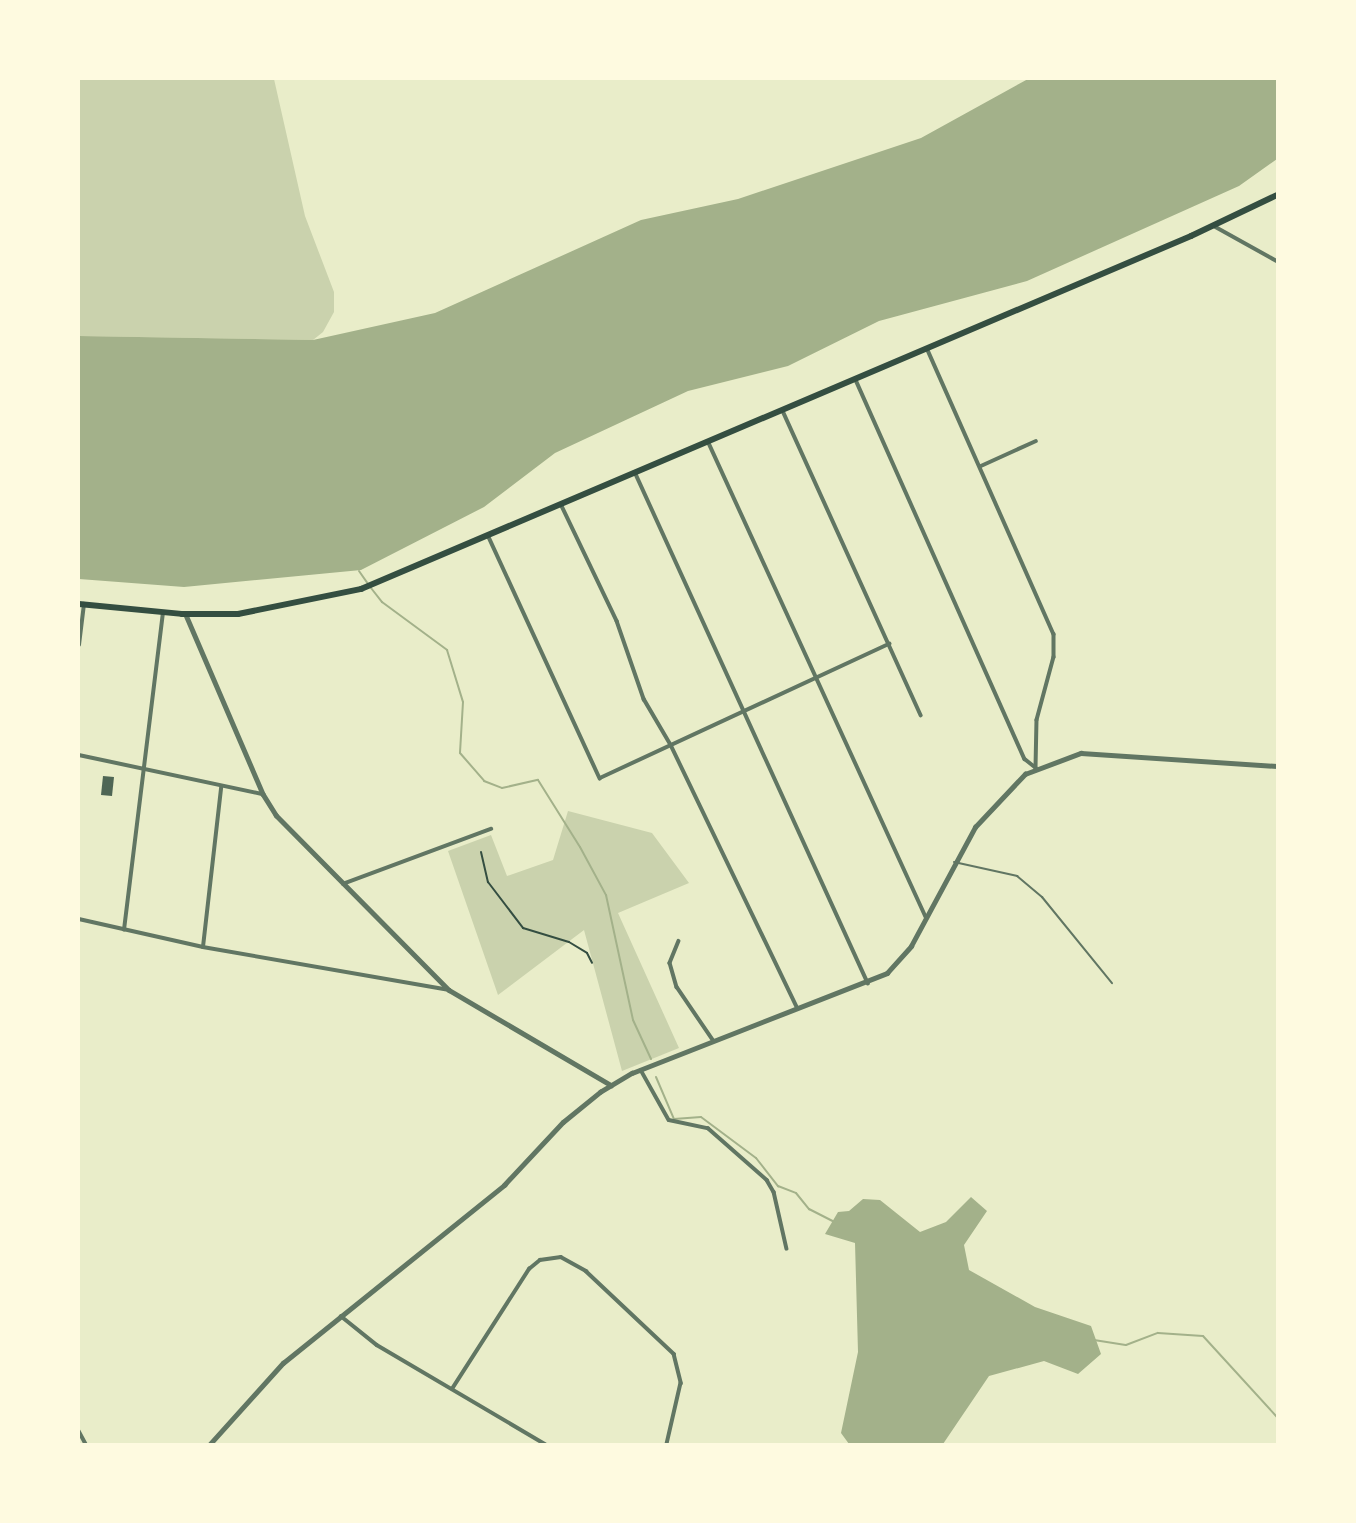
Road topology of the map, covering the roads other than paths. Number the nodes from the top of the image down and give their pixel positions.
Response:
1 (1277, 195) edge
2 (1214, 226) junction
3 (1277, 252) edge
4 (1270, 257) junction
5 (1277, 261) edge
6 (927, 348) junction
7 (856, 378) junction
8 (782, 410) junction
9 (708, 441) junction
10 (1036, 441) dead end
11 (980, 467) junction
12 (635, 472) junction
13 (561, 504) junction
14 (488, 535) junction
15 (81, 604) edge
16 (163, 613) junction
17 (186, 615) junction
18 (79, 645) edge
19 (889, 645) junction
20 (817, 678) junction
21 (744, 711) junction
22 (921, 715) dead end
23 (671, 745) junction
24 (79, 755) edge
25 (1277, 766) edge
26 (1036, 768) junction
27 (144, 770) junction
28 (222, 788) junction
29 (263, 794) junction
30 (491, 829) dead end
31 (954, 862) junction
32 (343, 884) junction
33 (926, 917) junction
34 (79, 919) edge
35 (124, 930) junction
36 (679, 941) dead end
37 (203, 947) junction
38 (868, 983) junction
39 (1112, 983) dead end
40 (449, 990) junction
41 (797, 1007) junction
42 (713, 1041) junction
43 (641, 1070) junction
44 (611, 1085) junction
45 (787, 1250) dead end
46 (341, 1316) junction
47 (452, 1390) junction
48 (79, 1431) edge
49 (86, 1444) edge
50 (210, 1444) edge
51 (545, 1444) edge
52 (667, 1444) edge

1 - 2 main road
2 - 4 street
2 - 6 main road
3 - 4 street
4 - 5 street
6 - 7 main road
6 - 11 street
7 - 8 main road
7 - 26 street
8 - 9 main road
8 - 19 street
9 - 12 main road
9 - 20 street
10 - 11 street
11 - 26 street
12 - 13 main road
12 - 21 street
13 - 14 main road
13 - 23 street
14 - 17 main road
14 - 23 street
15 - 16 main road
15 - 18 street
16 - 17 main road
16 - 27 street
17 - 29 street
19 - 20 street
19 - 22 street
20 - 21 street
20 - 33 street
21 - 23 street
21 - 38 street
23 - 41 street
24 - 27 street
25 - 26 street
26 - 31 street
27 - 28 street
27 - 35 street
28 - 29 street
28 - 37 street
29 - 32 street
30 - 32 street
31 - 33 street
31 - 39 lane
32 - 40 street
33 - 38 street
34 - 35 street
35 - 37 street
36 - 42 street
37 - 40 street
38 - 41 street
40 - 44 street
41 - 42 street
42 - 43 street
43 - 44 street
43 - 45 street
44 - 46 street
46 - 47 street
46 - 50 street
47 - 51 street
47 - 52 street
48 - 49 street

